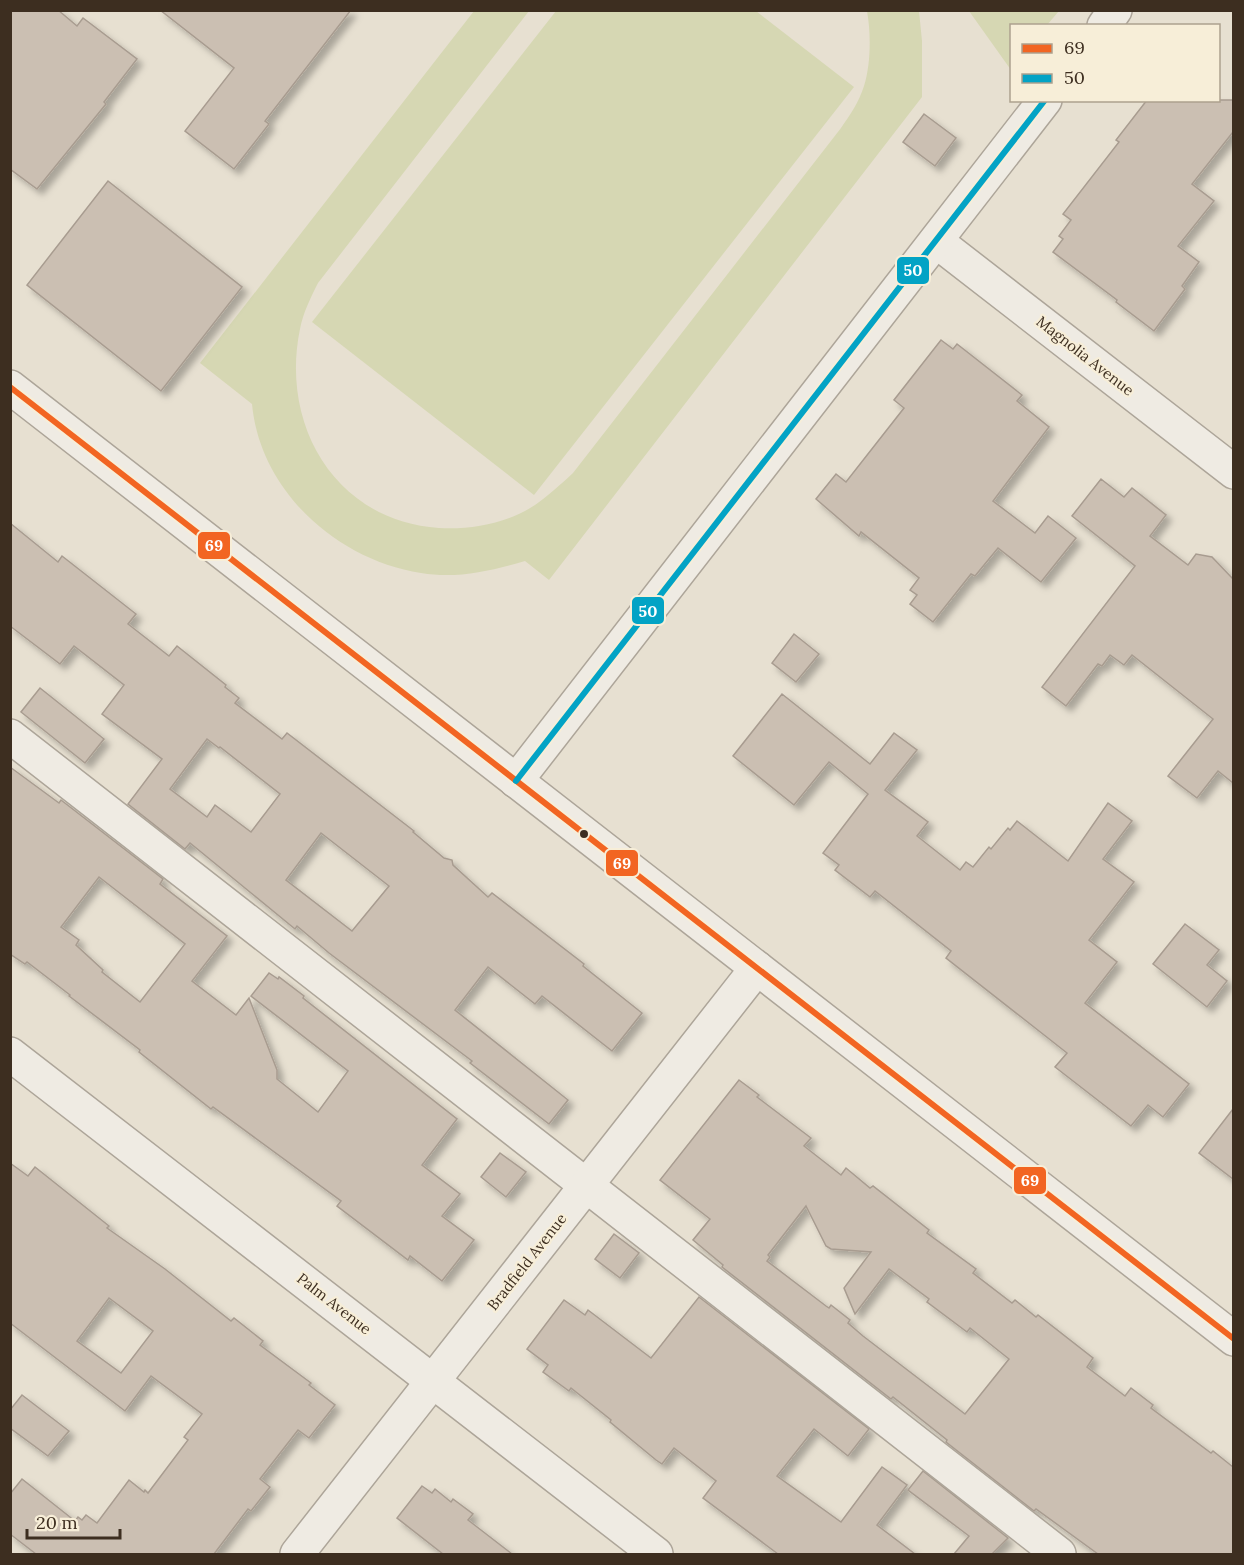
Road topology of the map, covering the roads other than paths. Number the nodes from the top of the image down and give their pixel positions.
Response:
1 (1115, 10) edge
2 (1105, 24) edge
3 (1043, 102) edge
4 (936, 241) junction
5 (10, 387) edge
6 (1233, 472) edge
7 (10, 736) edge
8 (516, 781) junction
9 (757, 968) junction
10 (10, 1054) edge
11 (587, 1185) junction
12 (1233, 1339) edge
13 (433, 1381) junction
14 (297, 1554) edge
15 (656, 1554) edge
16 (1059, 1554) edge

1 - 2 street
3 - 4 street
4 - 6 street, Magnolia Avenue
4 - 8 street
5 - 8 street
7 - 11 street
8 - 9 street
9 - 11 street, Bradfield Avenue
9 - 12 street
10 - 13 street, Palm Avenue
11 - 13 street, Bradfield Avenue
11 - 16 street
13 - 14 street, Bradfield Avenue
13 - 15 street, Palm Avenue

